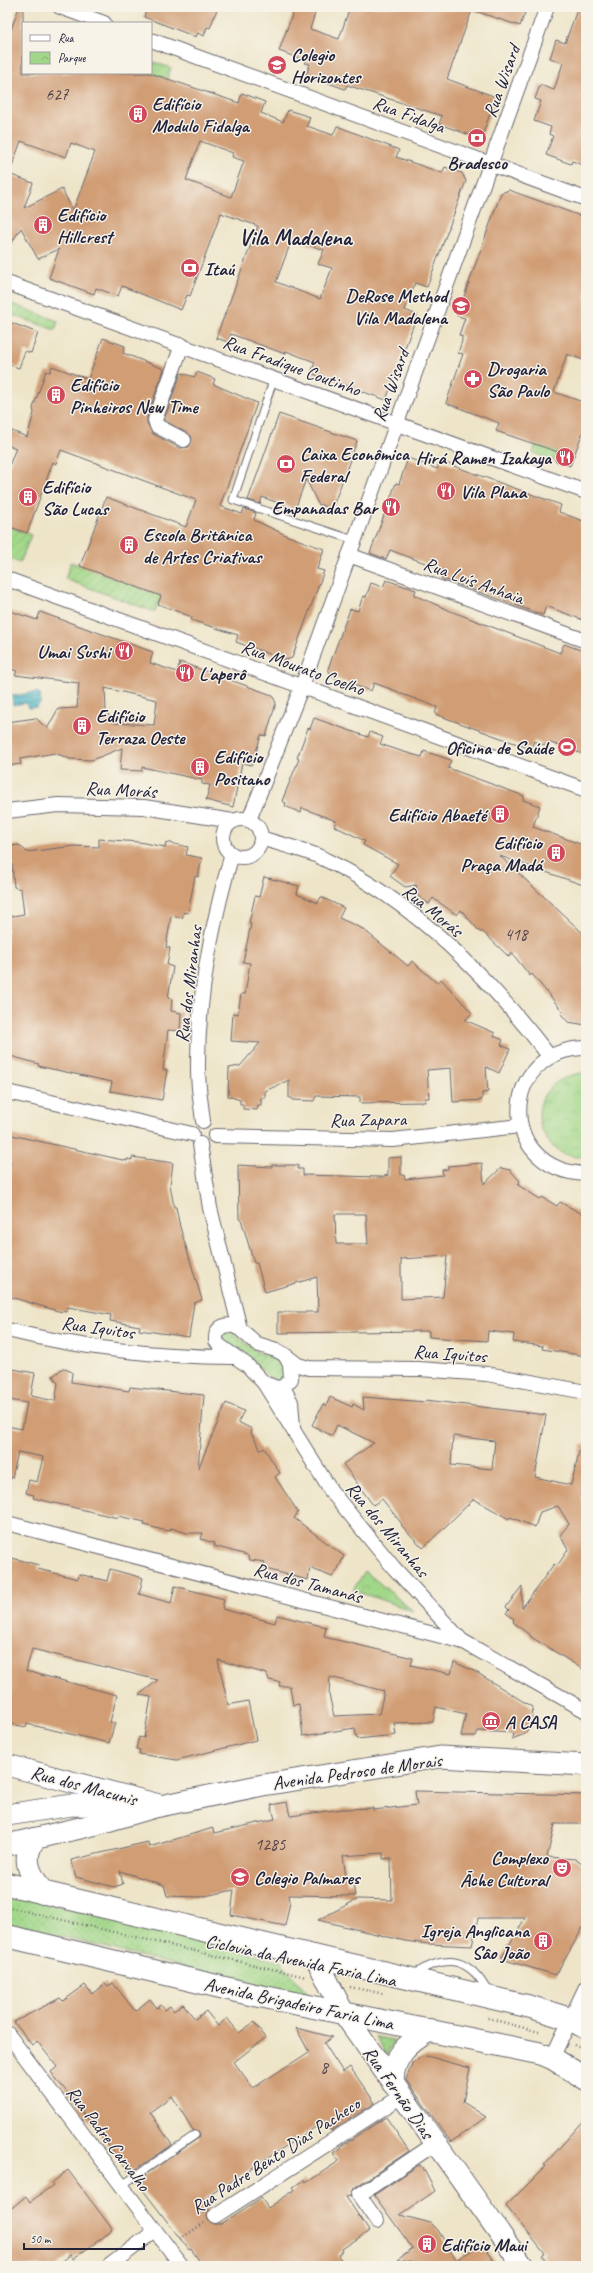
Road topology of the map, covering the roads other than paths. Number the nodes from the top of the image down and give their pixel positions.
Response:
1 (60, 7) edge
2 (547, 7) edge
3 (101, 22) edge
4 (152, 40) edge
5 (491, 164) junction
6 (586, 199) edge
7 (7, 282) edge
8 (182, 345) junction
9 (274, 378) junction
10 (397, 423) junction
11 (184, 440) dead end
12 (586, 492) edge
13 (354, 540) junction
14 (349, 555) junction
15 (7, 579) edge
16 (586, 641) edge
17 (302, 686) junction
18 (586, 790) edge
19 (7, 811) edge
20 (249, 820) junction
21 (233, 821) junction
22 (261, 838) junction
23 (232, 854) junction
24 (586, 1048) edge
25 (550, 1056) junction
26 (7, 1092) edge
27 (203, 1121) junction
28 (520, 1126) junction
29 (215, 1136) junction
30 (196, 1139) junction
31 (586, 1174) edge
32 (233, 1304) junction
33 (224, 1325) junction
34 (240, 1328) junction
35 (7, 1330) edge
36 (216, 1337) junction
37 (285, 1355) junction
38 (185, 1357) junction
39 (234, 1357) junction
40 (309, 1368) junction
41 (264, 1383) junction
42 (287, 1383) junction
43 (586, 1392) edge
44 (294, 1433) junction
45 (7, 1524) edge
46 (464, 1642) junction
47 (586, 1711) edge
48 (7, 1765) edge
49 (586, 1765) edge
50 (158, 1806) junction
51 (7, 1815) edge
52 (34, 1839) junction
53 (7, 1845) edge
54 (7, 1884) edge
55 (43, 1893) junction
56 (7, 1936) edge
57 (315, 1956) junction
58 (585, 1990) edge
59 (344, 2014) junction
60 (578, 2024) edge
61 (430, 2030) junction
62 (7, 2033) edge
63 (552, 2058) junction
64 (586, 2079) edge
65 (398, 2090) junction
66 (195, 2135) dead end
67 (436, 2143) junction
68 (121, 2186) junction
69 (215, 2216) road end
70 (377, 2221) dead end
71 (155, 2231) junction
72 (109, 2266) edge
73 (182, 2266) edge
74 (523, 2266) edge

1 - 3 street
2 - 5 street, Rua Wisard
4 - 5 street, Rua Fidalga
5 - 6 street, Rua Fidalga
5 - 10 street, Rua Wisard
7 - 8 street, Rua Fradique Coutinho
8 - 9 street, Rua Fradique Coutinho
8 - 11 street
9 - 10 street, Rua Fradique Coutinho
9 - 13 lane
10 - 12 street, Rua Fradique Coutinho
10 - 13 street, Rua Wisard
13 - 14 street, Rua Wisard
14 - 16 street, Rua Luís Anhaia
14 - 17 street, Rua Wisard
15 - 17 street, Rua Mourato Coelho
17 - 18 street, Rua Mourato Coelho
17 - 20 street
19 - 21 street, Rua Morás
20 - 21 street
20 - 22 street
21 - 23 street
22 - 23 street
22 - 25 street, Rua Morás
23 - 27 street, Rua dos Miranhas
24 - 25 street
25 - 28 street
26 - 30 street
27 - 29 street
27 - 30 street
28 - 29 street, Rua Zapara
28 - 31 street
29 - 30 street
30 - 32 street
32 - 33 street
32 - 34 street
33 - 34 street
33 - 36 street
34 - 37 street, Rua Iquitos
35 - 38 street, Rua Iquitos
36 - 38 street
36 - 39 street, Rua dos Miranhas
37 - 40 street, Rua Iquitos
37 - 42 street, Rua dos Miranhas
38 - 39 street, Rua Iquitos
39 - 41 street, Rua dos Miranhas
40 - 42 street
40 - 43 street, Rua Iquitos
41 - 42 street
41 - 44 street, Rua dos Miranhas
42 - 44 street, Rua dos Miranhas
44 - 46 street, Rua dos Miranhas
45 - 46 street, Rua dos Tamanás
46 - 47 street, Rua dos Tamanás
48 - 50 main road, Rua dos Macunis
49 - 50 main road, Avenida Pedroso de Morais
50 - 51 main road, Avenida Pedroso de Morais
50 - 52 main road, Avenida Pedroso de Morais
52 - 53 main road, Avenida Pedroso de Morais
52 - 55 highway
54 - 55 highway
55 - 57 highway
56 - 59 highway, Avenida Brigadeiro Faria Lima
57 - 59 main road, Rua Fernão Dias
57 - 60 highway
58 - 60 street
59 - 61 highway, Avenida Brigadeiro Faria Lima
59 - 65 main road, Rua Fernão Dias
60 - 63 street
61 - 63 highway, Avenida Brigadeiro Faria Lima
61 - 65 highway
62 - 68 street, Rua Padre Carvalho
63 - 64 highway, Avenida Brigadeiro Faria Lima
65 - 67 main road, Rua Fernão Dias
65 - 69 street, Rua Padre Bento Dias Pacheco
66 - 68 lane
67 - 70 street, Rua Fernão Dias
67 - 74 main road, Rua Fernão Dias
68 - 71 street, Rua Padre Carvalho
71 - 72 street
71 - 73 street, Rua Padre Carvalho

